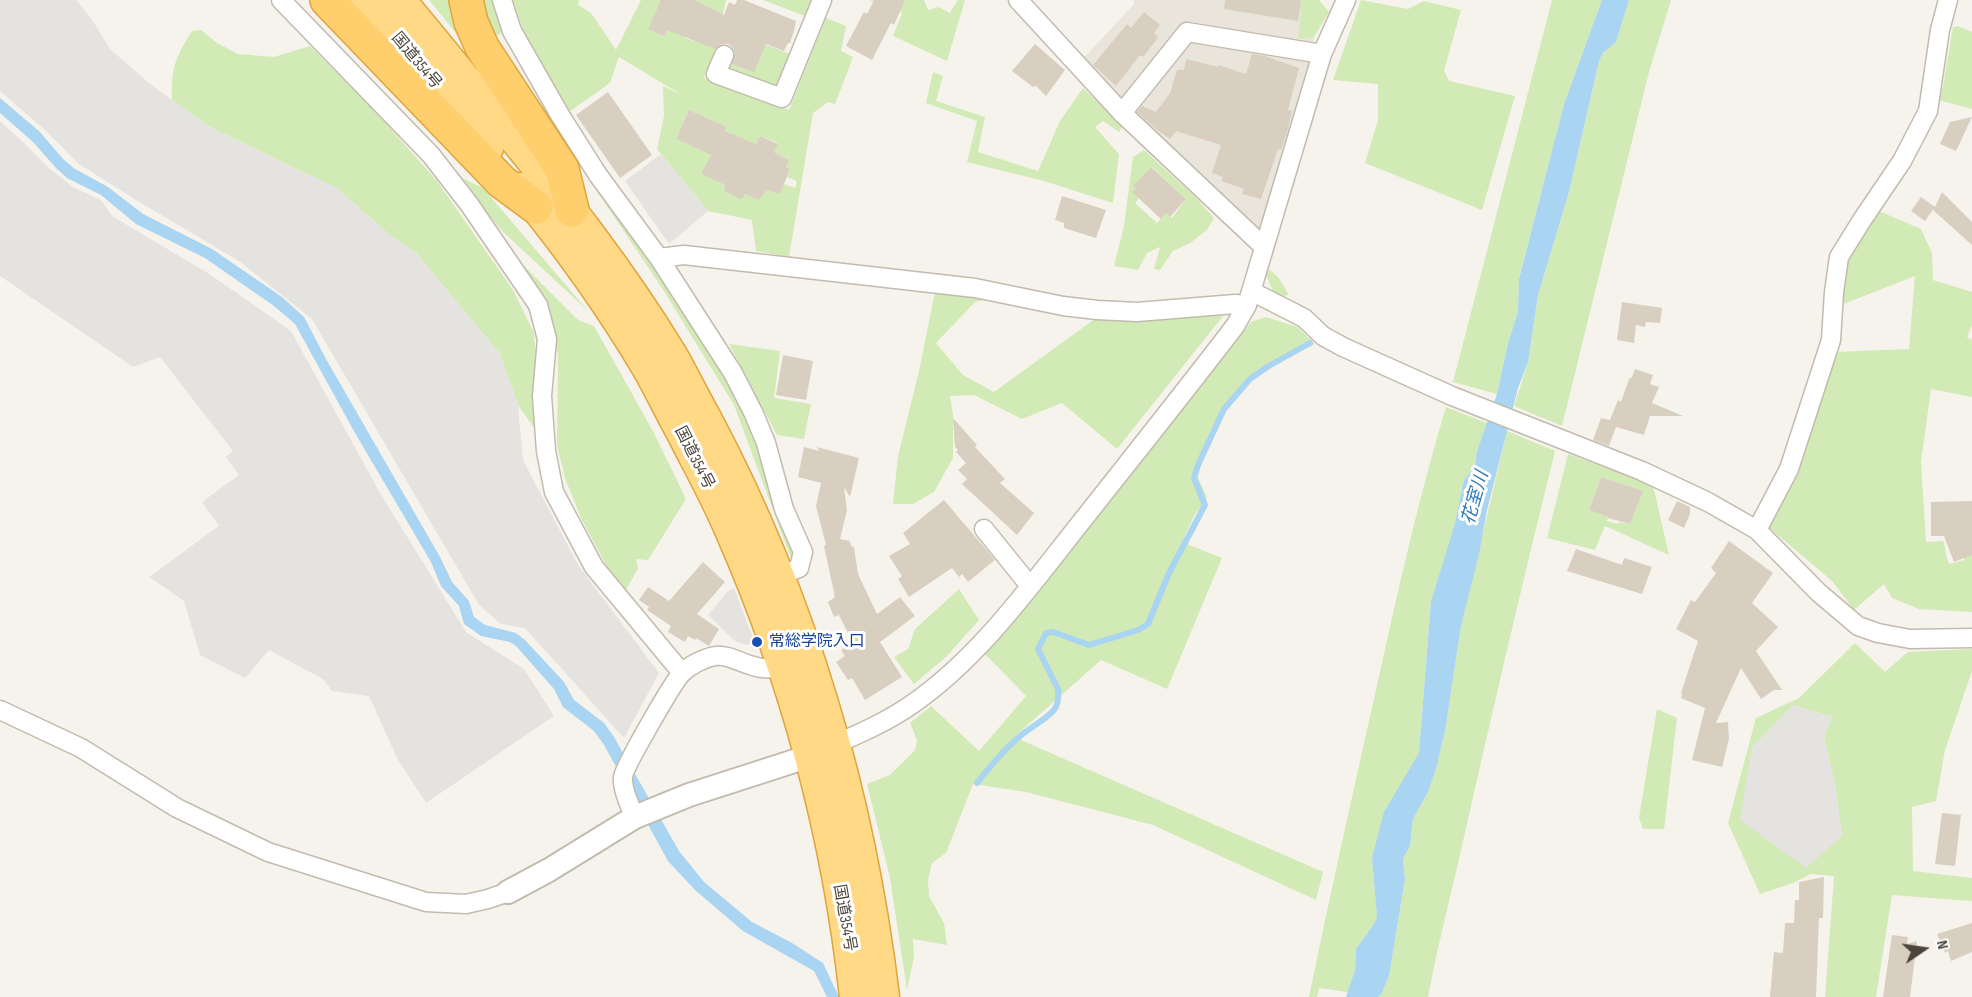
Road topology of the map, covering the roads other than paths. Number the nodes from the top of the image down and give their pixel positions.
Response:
1 (281, 0) edge
2 (327, 0) edge
3 (365, 0) edge
4 (400, 0) edge
5 (466, 0) edge
6 (502, 0) edge
7 (822, 0) edge
8 (1346, 0) edge
9 (1948, 0) edge
10 (1024, 3) edge
11 (1322, 54) junction
12 (724, 55) dead end
13 (1122, 113) junction
14 (536, 207) junction
15 (572, 210) junction
16 (1264, 248) junction
17 (659, 258) junction
18 (1249, 298) junction
19 (984, 528) dead end
20 (1757, 530) junction
21 (766, 581) junction
22 (1030, 586) junction
23 (1972, 638) edge
24 (796, 664) junction
25 (682, 673) junction
26 (0, 710) edge
27 (822, 750) junction
28 (635, 817) junction
29 (508, 892) joint
30 (855, 997) edge
31 (884, 997) edge

1 - 25 street
2 - 14 highway
3 - 14 highway, 国道354号
4 - 15 highway, 国道354号
5 - 15 highway
6 - 17 street
7 - 12 street
8 - 11 street
9 - 20 street
10 - 13 street
11 - 13 street
11 - 16 street
13 - 16 street
14 - 21 highway, 国道354号
15 - 21 highway, 国道354号
16 - 18 street
17 - 18 street
17 - 21 street
18 - 20 street
18 - 22 street
19 - 22 street
20 - 23 street
21 - 24 highway, 国道354号
22 - 27 street
24 - 25 street
24 - 27 highway, 国道354号
25 - 28 street
26 - 29 street
27 - 28 street
27 - 30 highway, 国道354号
27 - 31 highway, 国道354号
28 - 29 street

